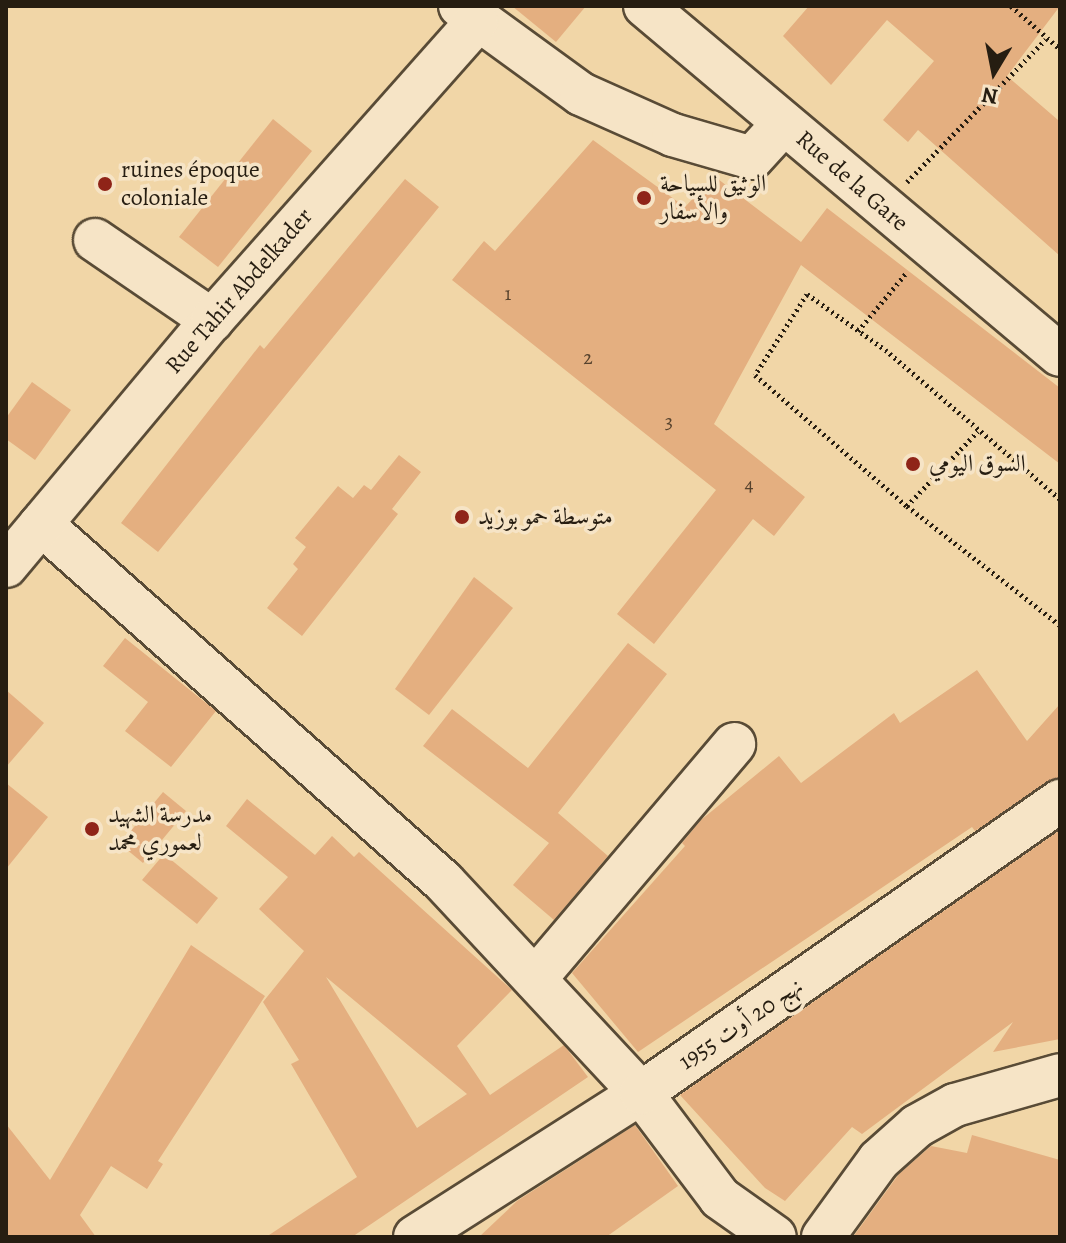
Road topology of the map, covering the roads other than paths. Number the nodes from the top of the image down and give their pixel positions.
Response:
1 (645, 6) edge
2 (468, 14) edge
3 (784, 123) junction
4 (95, 240) dead end
5 (212, 320) junction
6 (1060, 355) edge
7 (41, 524) junction
8 (6, 566) edge
9 (734, 744) dead end
10 (1060, 801) edge
11 (535, 979) junction
12 (1060, 1075) edge
13 (641, 1093) junction
14 (763, 1234) edge
15 (415, 1237) edge
16 (823, 1237) edge

1 - 3 street, Rue de la Gare
2 - 3 street
2 - 5 street, Rue Tahir Abdelkader
3 - 6 street, Rue de la Gare
4 - 5 street
5 - 7 street, Rue Tahir Abdelkader
7 - 8 street, Rue Tahir Abdelkader
7 - 11 street
9 - 11 street
10 - 13 street, نهج 20 أوت 1955
11 - 13 street
12 - 16 street
13 - 14 street
13 - 15 street, نهج 20 أوت 1955

